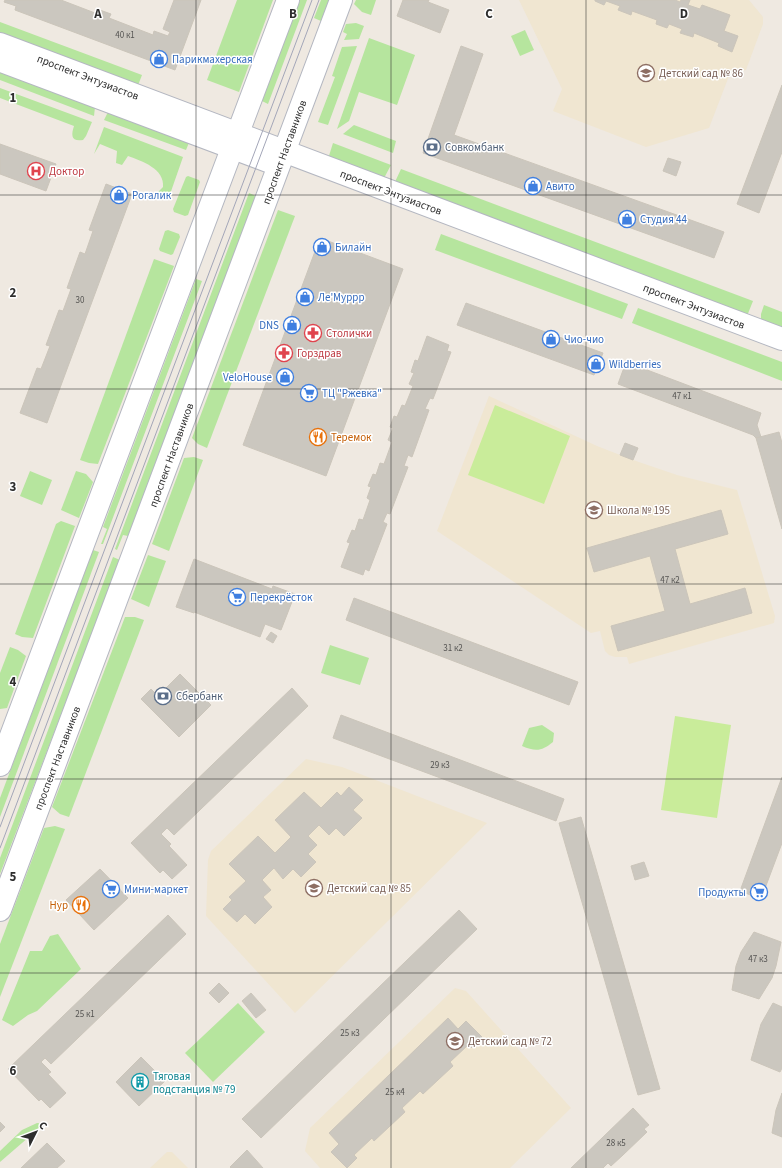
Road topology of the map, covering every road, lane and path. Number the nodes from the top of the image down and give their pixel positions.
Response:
1 (288, 0) edge
2 (341, 0) edge
3 (0, 44) edge
4 (0, 60) edge
5 (235, 141) junction
6 (282, 159) junction
7 (782, 339) edge
8 (782, 352) edge
9 (0, 765) edge
10 (0, 910) edge

1 - 5 main road
2 - 6 main road, проспект Наставников
3 - 5 main road, проспект Энтузиастов
4 - 5 main road, проспект Энтузиастов
5 - 6 main road, проспект Энтузиастов
5 - 9 main road
6 - 7 main road, проспект Энтузиастов
6 - 8 main road, проспект Энтузиастов
6 - 10 main road, проспект Наставников

